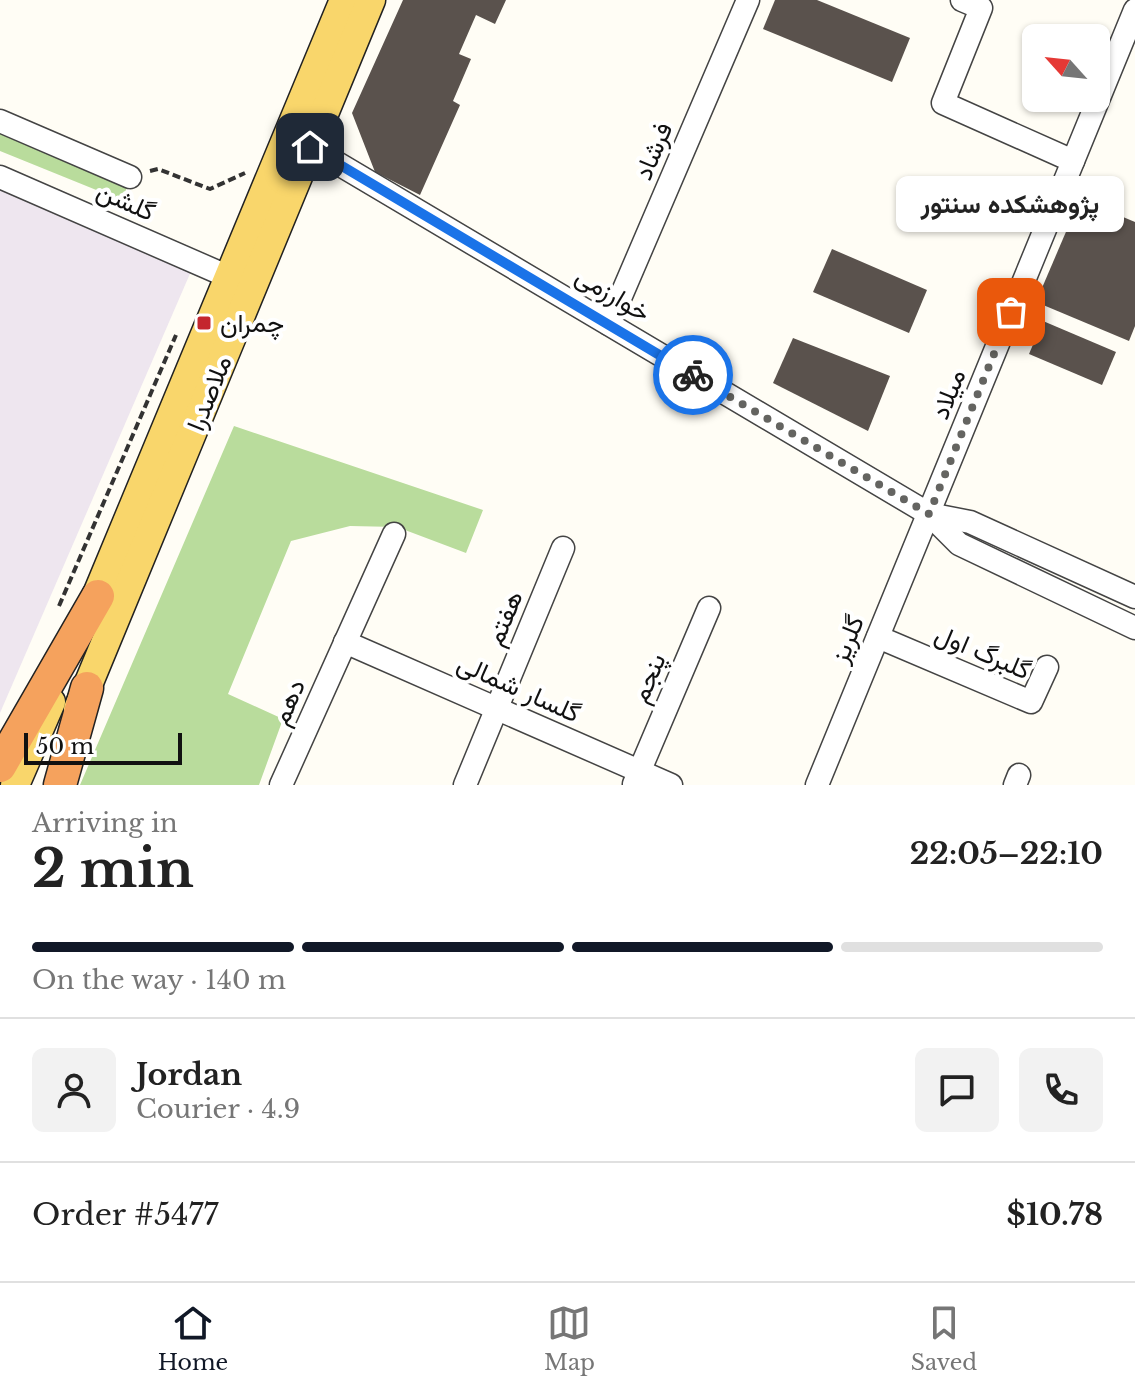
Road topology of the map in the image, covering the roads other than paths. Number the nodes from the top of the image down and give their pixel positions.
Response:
1 (344, 0) edge
2 (371, 0) edge
3 (748, 0) edge
4 (962, 0) edge
5 (1132, 23) edge
6 (0, 121) edge
7 (310, 147) junction
8 (1073, 161) junction
9 (0, 177) edge
10 (130, 177) road end
11 (229, 277) junction
12 (609, 324) junction
13 (929, 514) junction
14 (394, 534) dead end
15 (563, 548) dead end
16 (98, 596) joint
17 (1135, 597) edge
18 (709, 608) dead end
19 (1135, 628) edge
20 (878, 637) junction
21 (345, 642) junction
22 (1047, 667) dead end
23 (87, 688) junction
24 (497, 709) junction
25 (11, 774) edge
26 (636, 778) edge
27 (46, 785) edge
28 (60, 785) edge
29 (281, 785) edge
30 (465, 785) edge
31 (671, 785) edge
32 (817, 785) edge

1 - 11 main road, ملاصدرا
2 - 7 main road, ملاصدرا
3 - 12 street, فرشاد
4 - 8 street
5 - 8 street, میلاد
6 - 10 street, گلشن
7 - 12 street, خوارزمی
7 - 23 main road, ملاصدرا
8 - 13 street, میلاد
9 - 11 street, گلشن
11 - 16 main road, ملاصدرا
12 - 13 street, خوارزمی
13 - 17 street, خوارزمی
13 - 19 street, خوارزمی
13 - 20 street, گلریز
14 - 21 street, دهم
15 - 24 street, هفتم
16 - 25 highway
18 - 26 street, پنجم
20 - 22 street, گلبرگ اول
20 - 32 street, گلریز
21 - 24 street, گلسار شمالی
21 - 29 street, دهم
23 - 27 main road, ملاصدرا
23 - 28 highway
24 - 26 street, گلسار شمالی
24 - 30 street, هفتم
26 - 31 street, گلسار شمالی

